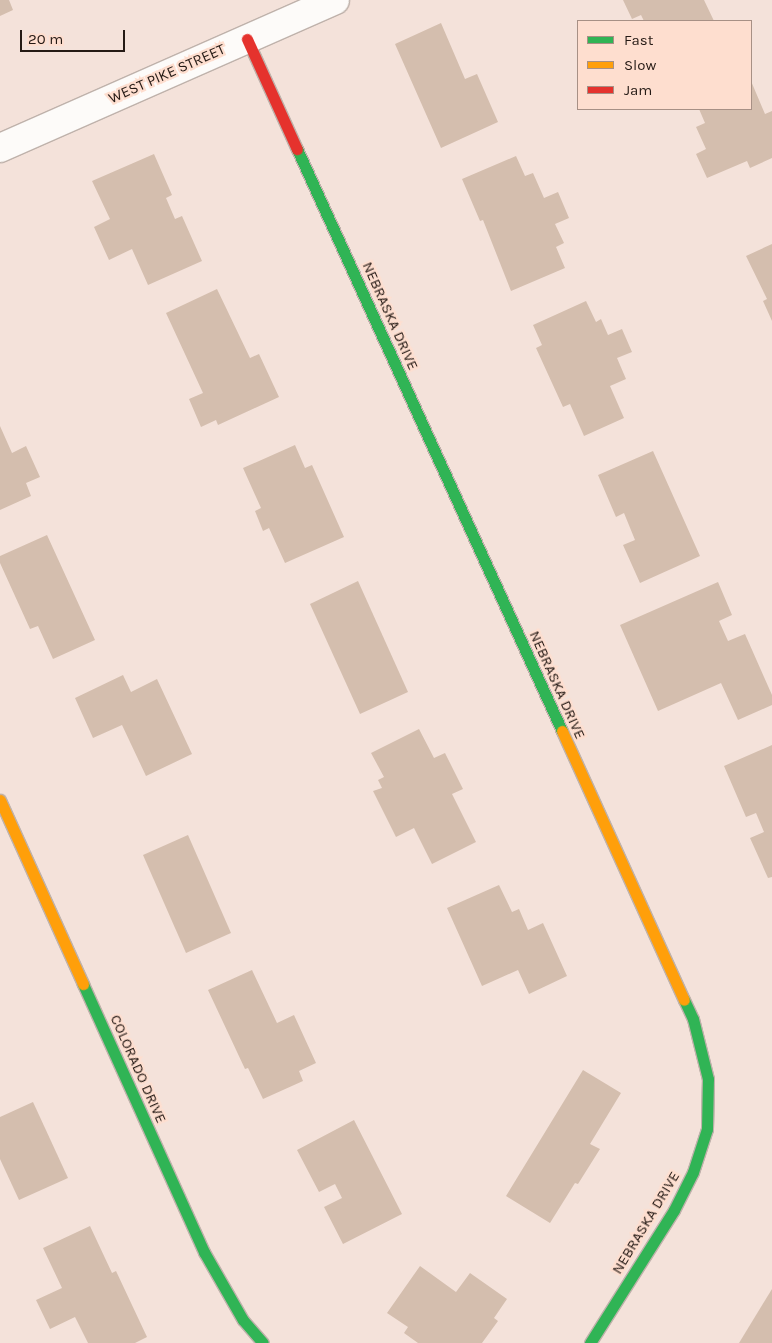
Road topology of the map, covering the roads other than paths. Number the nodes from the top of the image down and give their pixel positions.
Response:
1 (335, 0) edge
2 (248, 39) junction
3 (0, 148) edge
4 (0, 800) edge
5 (263, 1343) edge
6 (590, 1343) edge

1 - 2 street, WEST PIKE STREET
2 - 3 street, WEST PIKE STREET
2 - 6 street, NEBRASKA DRIVE
4 - 5 street, COLORADO DRIVE

